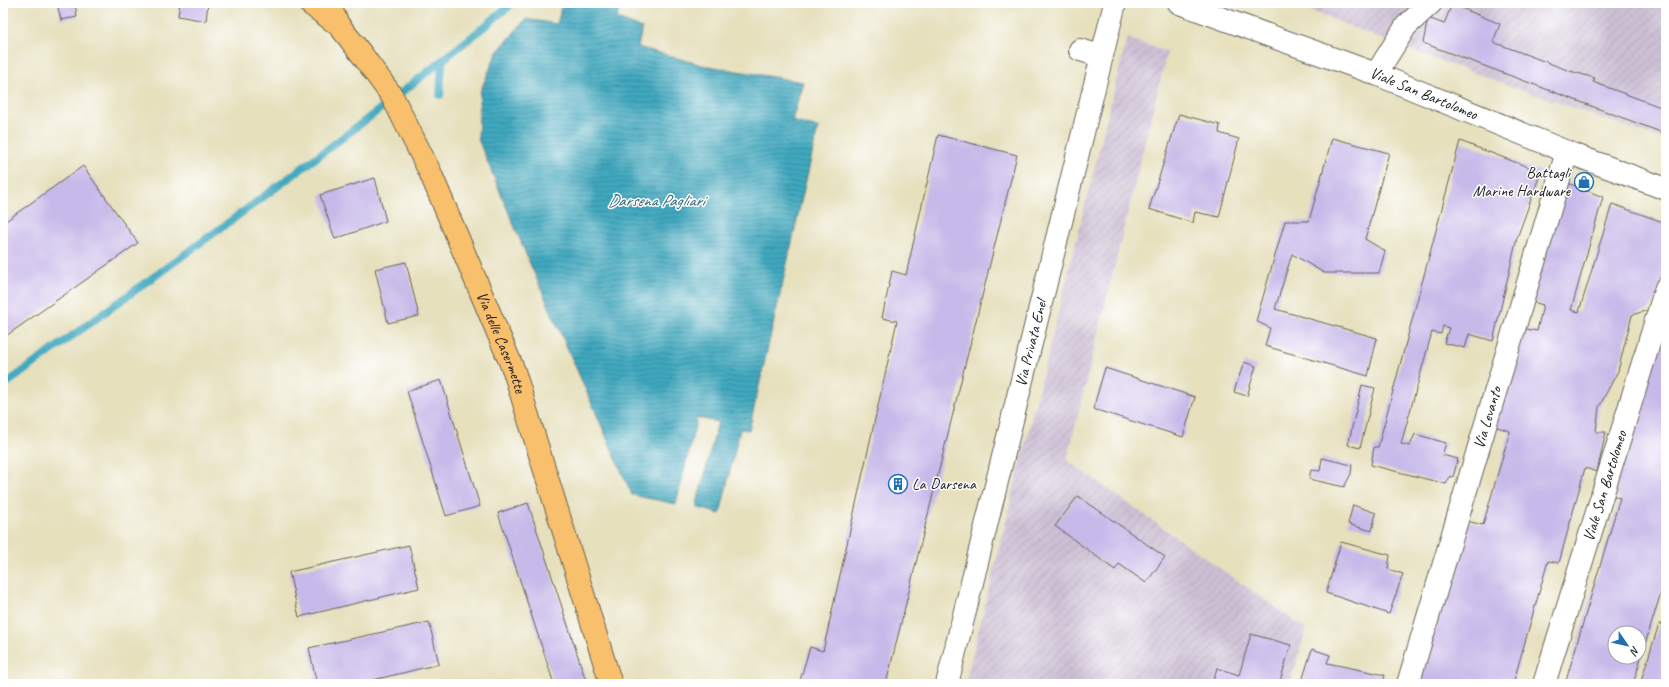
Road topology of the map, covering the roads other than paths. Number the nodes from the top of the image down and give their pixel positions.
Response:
1 (309, 3) edge
2 (328, 3) edge
3 (1115, 3) edge
4 (1179, 3) edge
5 (1427, 3) edge
6 (338, 24) junction
7 (1080, 50) dead end
8 (1101, 56) junction
9 (1376, 74) junction
10 (1567, 152) junction
11 (1666, 189) edge
12 (1666, 288) edge
13 (611, 684) edge
14 (947, 684) edge
15 (1408, 684) edge
16 (1544, 684) edge

1 - 6 main road
2 - 6 main road
3 - 8 street, Via Privata Enel
4 - 9 street, Viale San Bartolomeo
5 - 9 street
6 - 13 main road, Via delle Casermette
7 - 8 street
8 - 14 street, Via Privata Enel
9 - 10 street, Viale San Bartolomeo
10 - 11 street, Viale San Bartolomeo
10 - 15 street, Via Levanto
12 - 16 street, Viale San Bartolomeo

